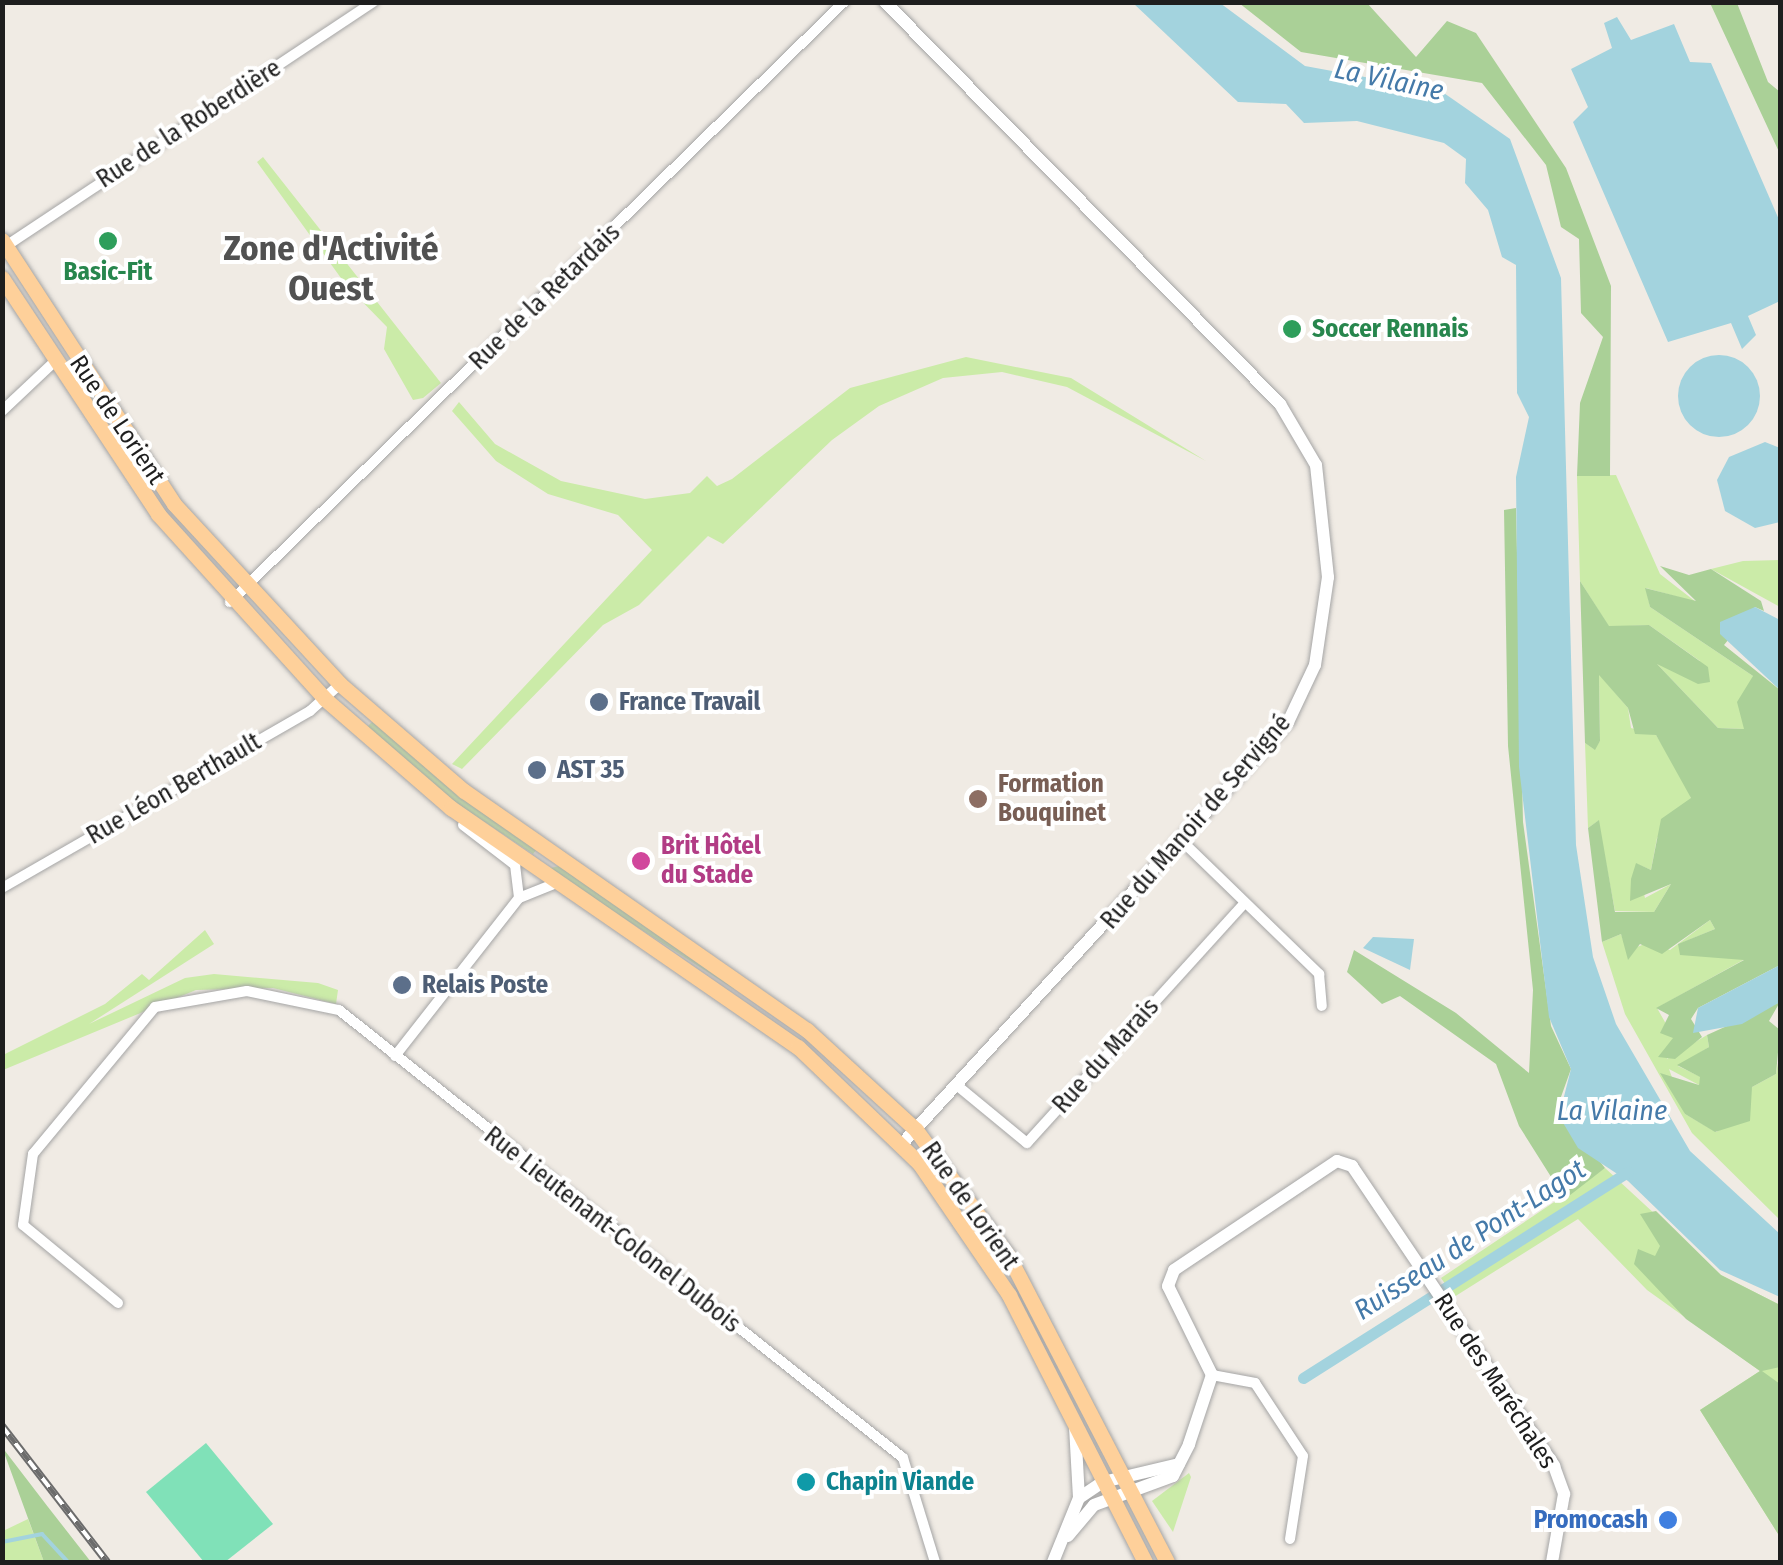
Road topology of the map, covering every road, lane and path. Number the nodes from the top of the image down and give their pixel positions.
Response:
1 (373, 2) edge
2 (844, 2) edge
3 (885, 2) edge
4 (4, 243) edge
5 (2, 278) edge
6 (54, 362) junction
7 (2, 411) edge
8 (245, 589) junction
9 (230, 602) junction
10 (340, 684) junction
11 (326, 699) junction
12 (451, 808) junction
13 (1183, 842) junction
14 (561, 861) junction
15 (538, 871) junction
16 (556, 883) junction
17 (2, 888) edge
18 (519, 898) junction
19 (1244, 904) junction
20 (748, 988) junction
21 (735, 1000) junction
22 (1322, 1006) dead end
23 (395, 1056) junction
24 (959, 1087) junction
25 (916, 1130) junction
26 (902, 1144) junction
27 (1025, 1287) junction
28 (1009, 1296) junction
29 (118, 1303) dead end
30 (1212, 1375) junction
31 (1075, 1425) junction
32 (1126, 1484) junction
33 (1107, 1490) junction
34 (1080, 1498) junction
35 (1068, 1536) junction
36 (1290, 1539) dead end
37 (936, 1562) edge
38 (1053, 1562) edge
39 (1145, 1562) edge
40 (1167, 1562) edge
41 (1552, 1562) edge

1 - 4 street, Rue de la Roberdière
2 - 8 street, Rue de la Retardais
3 - 13 street, Rue du Manoir de Servigné
4 - 8 main road, Rue de Lorient
5 - 6 main road, Rue de Lorient
6 - 7 street
6 - 9 main road, Rue de Lorient
8 - 9 street
8 - 10 main road, Rue de Lorient
9 - 11 main road, Rue de Lorient
10 - 11 street, Rue Léon Berthault
10 - 14 main road, Rue de Lorient
11 - 12 main road, Rue de Lorient
11 - 17 street, Rue Léon Berthault
12 - 15 main road, Rue de Lorient
12 - 18 street, Rue de Lorient
13 - 19 street
13 - 24 street, Rue du Manoir de Servigné
14 - 15 street
14 - 20 main road, Rue de Lorient
15 - 16 main road, Rue de Lorient
16 - 18 street
16 - 21 main road, Rue de Lorient
18 - 23 street
19 - 22 street
19 - 24 street, Rue du Marais
20 - 21 street
20 - 25 main road, Rue de Lorient
21 - 26 main road, Rue de Lorient
23 - 29 street, Rue Lieutenant-Colonel Dubois
23 - 37 street, Rue Lieutenant-Colonel Dubois
24 - 25 street, Rue du Manoir de Servigné
25 - 26 street, Rue du Manoir de Servigné
25 - 27 main road, Rue de Lorient
26 - 28 main road, Rue de Lorient
27 - 28 main road
27 - 32 main road, Rue de Lorient
28 - 31 main road, Rue de Lorient
30 - 32 street
30 - 36 street
30 - 41 street, Rue des Maréchales
31 - 33 main road, Rue de Lorient
31 - 34 street
32 - 33 street
32 - 40 main road, Rue de Lorient
33 - 34 street
33 - 35 street
33 - 39 main road, Rue de Lorient
34 - 35 street
35 - 38 street

